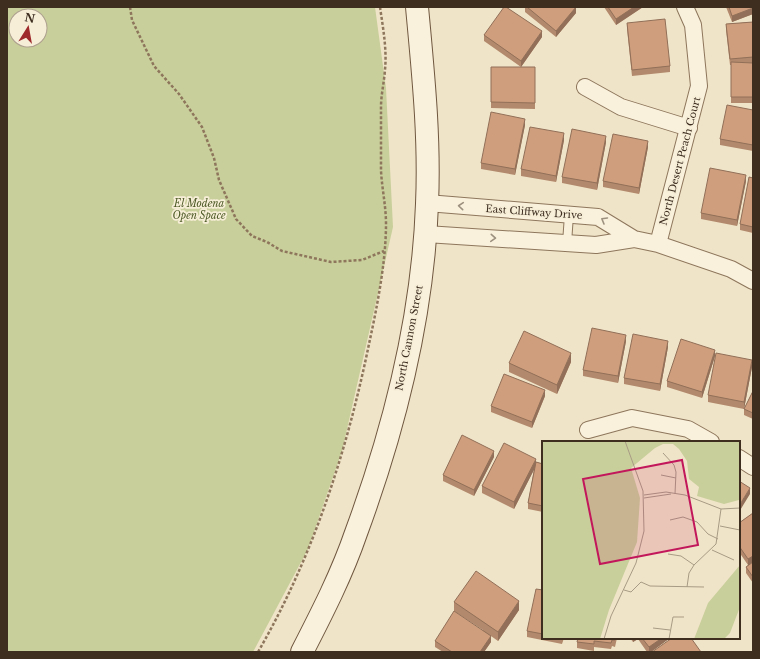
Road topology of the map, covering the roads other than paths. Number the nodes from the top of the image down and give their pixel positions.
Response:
1 (417, 7) edge
2 (685, 7) edge
3 (585, 87) dead end
4 (689, 128) junction
5 (427, 204) junction
6 (570, 215) junction
7 (426, 234) junction
8 (634, 239) junction
9 (567, 243) junction
10 (658, 244) junction
11 (753, 281) edge
12 (588, 430) dead end
13 (709, 441) edge
14 (740, 459) edge
15 (753, 467) edge
16 (302, 652) edge

1 - 5 main road, North Cannon Street
2 - 4 street, North Desert Peach Court
3 - 4 street
4 - 10 street, North Desert Peach Court
6 -> 5 street, East Cliffway Drive
5 - 7 main road, North Cannon Street
8 -> 6 street, East Cliffway Drive
6 - 9 lane
7 -> 9 street, East Cliffway Drive
7 - 16 main road, North Cannon Street
8 - 9 street, East Cliffway Drive
8 - 10 street, East Cliffway Drive
10 - 11 street, East Cliffway Drive
12 - 13 street
14 - 15 street

